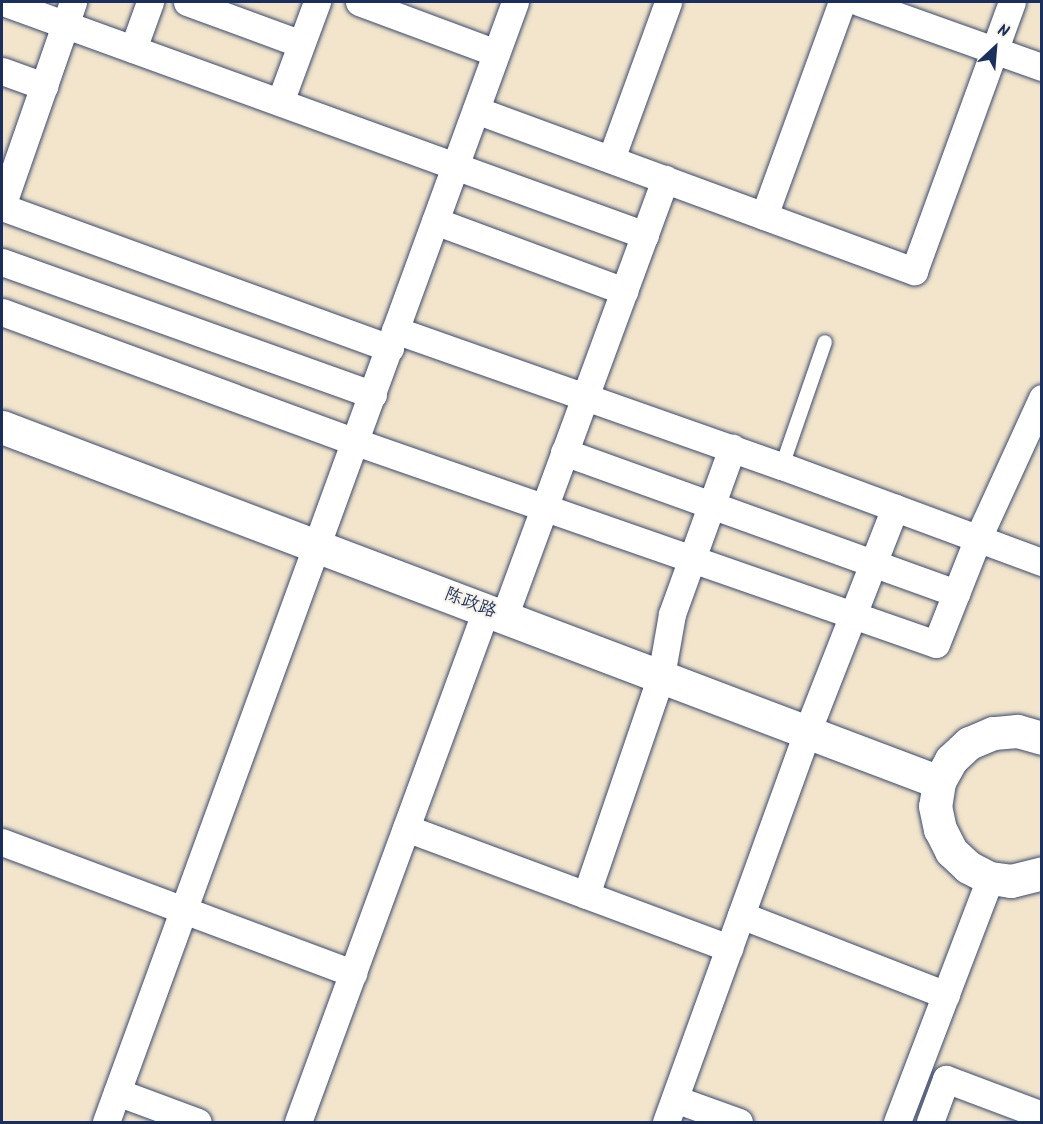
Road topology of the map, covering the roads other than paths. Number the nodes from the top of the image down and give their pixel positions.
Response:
1 (3, 2) edge
2 (150, 2) edge
3 (187, 2) edge
4 (317, 2) edge
5 (359, 2) edge
6 (515, 2) edge
7 (668, 2) edge
8 (842, 2) edge
9 (860, 2) edge
10 (1012, 2) edge
11 (69, 13) edge
12 (301, 44) junction
13 (133, 49) junction
14 (994, 50) junction
15 (496, 53) junction
16 (1041, 68) edge
17 (2, 70) edge
18 (44, 86) junction
19 (280, 102) junction
20 (476, 110) junction
21 (13, 139) edge
22 (611, 159) junction
23 (456, 165) junction
24 (665, 179) junction
25 (2, 207) edge
26 (764, 216) junction
27 (435, 221) junction
28 (645, 235) junction
29 (2, 262) edge
30 (624, 291) junction
31 (2, 312) edge
32 (393, 339) junction
33 (825, 342) dead end
34 (373, 396) junction
35 (585, 396) junction
36 (1041, 398) edge
37 (2, 427) edge
38 (356, 442) junction
39 (732, 448) junction
40 (564, 452) junction
41 (782, 466) junction
42 (712, 505) junction
43 (895, 507) junction
44 (544, 508) junction
45 (978, 538) junction
46 (318, 547) junction
47 (692, 560) junction
48 (1041, 562) edge
49 (873, 563) junction
50 (956, 593) junction
51 (495, 613) junction
52 (853, 616) junction
53 (661, 676) junction
54 (807, 732) junction
55 (1041, 738) edge
56 (939, 782) junction
57 (406, 828) junction
58 (2, 842) edge
59 (1041, 873) edge
60 (990, 878) junction
61 (586, 895) junction
62 (184, 910) junction
63 (741, 915) junction
64 (729, 948) junction
65 (353, 973) junction
66 (946, 994) junction
67 (117, 1092) junction
68 (670, 1111) edge
69 (1041, 1115) edge
70 (106, 1122) edge
71 (198, 1122) edge
72 (298, 1122) edge
73 (739, 1122) edge
74 (897, 1122) edge
75 (930, 1122) edge

1 - 11 street
2 - 13 street
3 - 12 street
4 - 12 street
5 - 15 street
6 - 15 street
7 - 22 street
8 - 26 street
9 - 14 street
10 - 14 street
11 - 13 street
11 - 18 street
12 - 19 street
13 - 19 street
14 - 16 street
14 - 26 street
15 - 20 street
17 - 18 street
18 - 21 street
19 - 23 street
20 - 22 street
20 - 23 street
21 - 25 street
22 - 24 street
23 - 27 street
23 - 28 street
24 - 26 street
24 - 28 street
25 - 32 street
27 - 30 street
27 - 32 street
28 - 30 street
29 - 34 street
30 - 35 street
31 - 38 street
32 - 34 street
32 - 35 street
33 - 41 lane
34 - 38 street
35 - 39 street
35 - 40 street
36 - 45 street
37 - 46 street, 陈政路
38 - 44 street
38 - 46 street
39 - 41 street
39 - 42 street
40 - 42 street
40 - 44 street
41 - 43 street
42 - 47 street
42 - 49 street
43 - 45 street
43 - 49 street
44 - 47 street
44 - 51 street
45 - 48 street
45 - 50 street
46 - 51 street, 陈政路
46 - 62 street
47 - 52 street
47 - 53 street
49 - 50 street
49 - 52 street
50 - 52 street
51 - 53 street, 陈政路
51 - 57 street
52 - 54 street
53 - 54 street, 陈政路
53 - 61 street
54 - 56 street, 陈政路
54 - 63 street
55 - 56 street
56 - 60 street
57 - 61 street
57 - 65 street
58 - 62 street
59 - 60 street
60 - 66 street
61 - 64 street
62 - 65 street
62 - 67 street
63 - 64 street
63 - 66 street
64 - 68 street
65 - 72 street
66 - 74 street
67 - 70 street
67 - 71 street
68 - 73 street
69 - 75 street

